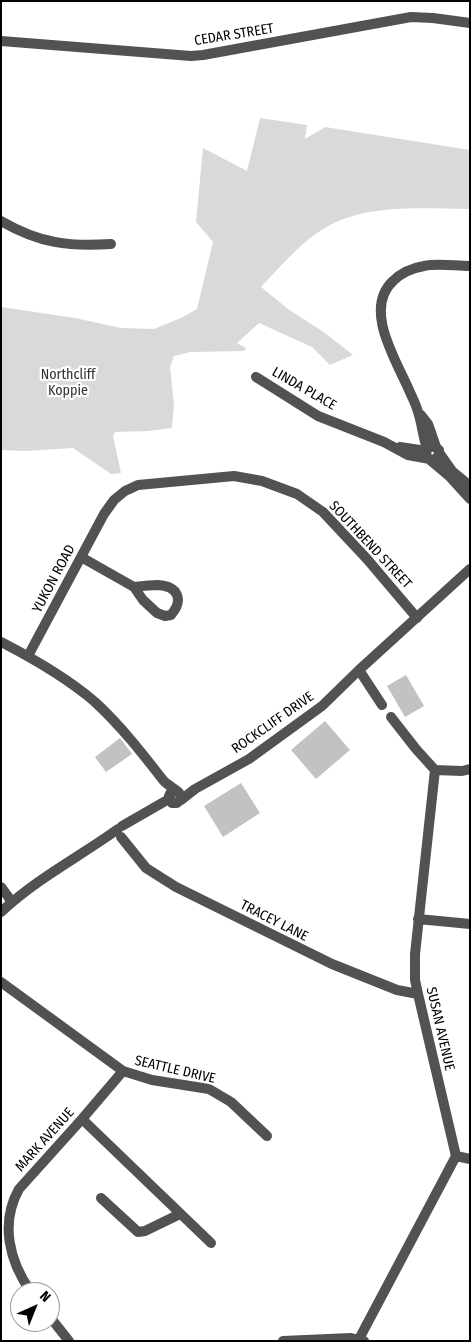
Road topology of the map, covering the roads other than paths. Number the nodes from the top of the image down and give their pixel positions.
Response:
1 (470, 22) edge
2 (1, 42) edge
3 (1, 221) edge
4 (111, 244) dead end
5 (470, 266) edge
6 (256, 377) dead end
7 (431, 453) junction
8 (470, 486) edge
9 (470, 499) edge
10 (104, 514) joint
11 (81, 557) junction
12 (470, 569) edge
13 (134, 587) dead end
14 (417, 618) junction
15 (1, 642) edge
16 (28, 656) junction
17 (359, 670) junction
18 (382, 705) dead end
19 (391, 717) dead end
20 (470, 769) edge
21 (435, 770) junction
22 (175, 797) junction
23 (123, 832) junction
24 (1, 887) edge
25 (12, 902) junction
26 (1, 912) edge
27 (418, 919) junction
28 (470, 924) edge
29 (1, 982) edge
30 (418, 994) junction
31 (123, 1071) junction
32 (82, 1120) junction
33 (267, 1136) dead end
34 (456, 1156) junction
35 (470, 1159) edge
36 (101, 1198) dead end
37 (180, 1214) junction
38 (211, 1243) dead end
39 (24, 1282) edge
40 (60, 1330) edge
41 (362, 1340) edge
42 (69, 1341) edge
43 (283, 1341) edge

1 - 2 street, CEDAR STREET
3 - 4 street
5 - 7 street
6 - 7 street, LINDA PLACE
7 - 8 street
7 - 9 street
10 - 11 street, YUKON ROAD
10 - 14 street, SOUTHBEND STREET
11 - 13 street
11 - 16 street, YUKON ROAD
12 - 14 street, ROCKCLIFF DRIVE
14 - 17 street, ROCKCLIFF DRIVE
15 - 16 street
16 - 22 street
17 - 18 street
17 - 22 street, ROCKCLIFF DRIVE
19 - 21 street
20 - 21 street
21 - 27 street, SUSAN AVENUE
22 - 23 street, ROCKCLIFF DRIVE
23 - 25 street, ROCKCLIFF DRIVE
23 - 30 street, TRACEY LANE
24 - 25 street
25 - 26 street, ROCKCLIFF DRIVE
27 - 28 street
27 - 30 street, SUSAN AVENUE
29 - 31 street, SEATTLE DRIVE
30 - 34 street, SUSAN AVENUE
31 - 32 street, MARK AVENUE
31 - 33 street, SEATTLE DRIVE
32 - 37 street
32 - 39 street, MARK AVENUE
34 - 35 street
34 - 41 street
36 - 37 street
37 - 38 street
40 - 42 street
41 - 43 street

